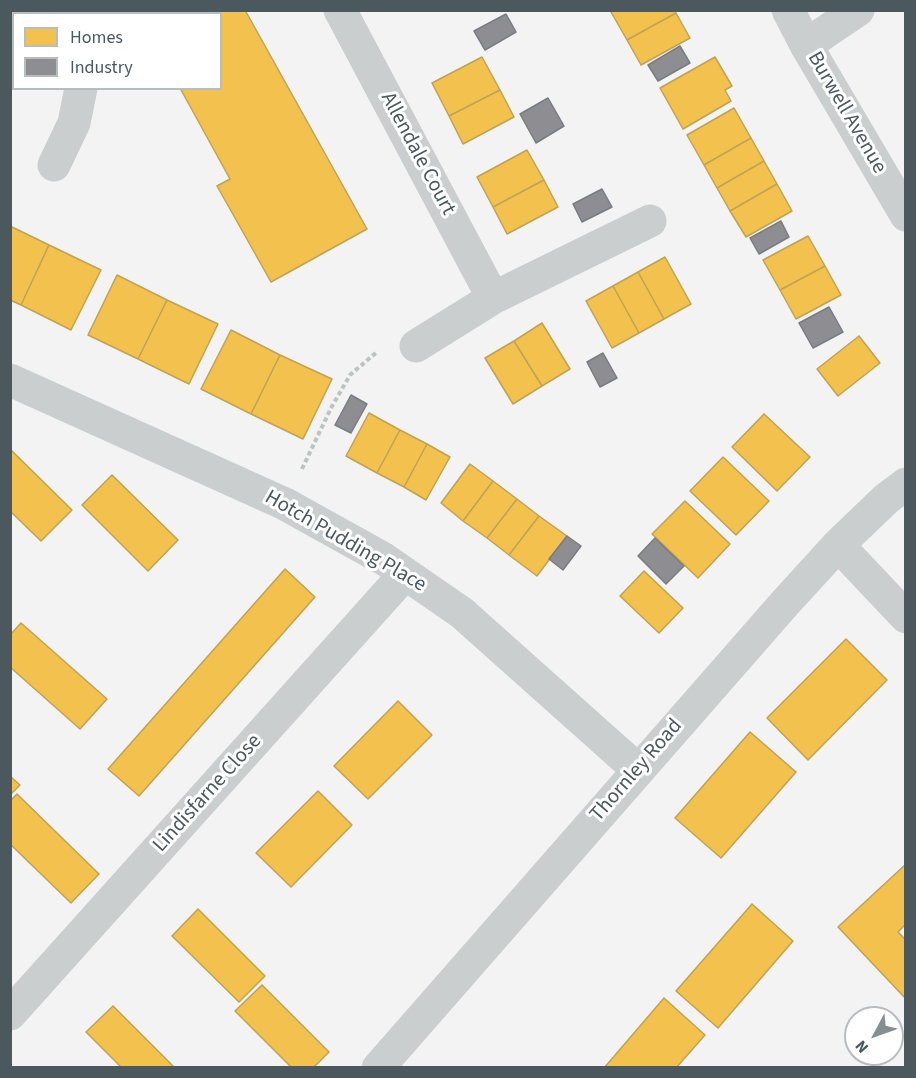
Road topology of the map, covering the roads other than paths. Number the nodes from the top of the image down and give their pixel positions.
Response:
1 (340, 10) edge
2 (788, 10) edge
3 (858, 10) edge
4 (806, 45) junction
5 (81, 90) edge
6 (54, 165) dead end
7 (906, 215) edge
8 (650, 221) dead end
9 (493, 298) junction
10 (416, 346) road end
11 (10, 380) edge
12 (906, 484) edge
13 (838, 545) junction
14 (405, 574) junction
15 (906, 617) edge
16 (638, 770) junction
17 (10, 1014) edge
18 (378, 1068) edge

1 - 9 street, Allendale Court
2 - 4 street, Burwell Avenue
3 - 4 street
4 - 7 street, Burwell Avenue
5 - 6 street
8 - 9 street
9 - 10 street
11 - 14 street, Hotch Pudding Place
12 - 13 street, Thornley Road
13 - 15 street
13 - 16 street, Thornley Road
14 - 16 street, Hotch Pudding Place
14 - 17 street, Lindisfarne Close
16 - 18 street, Thornley Road

